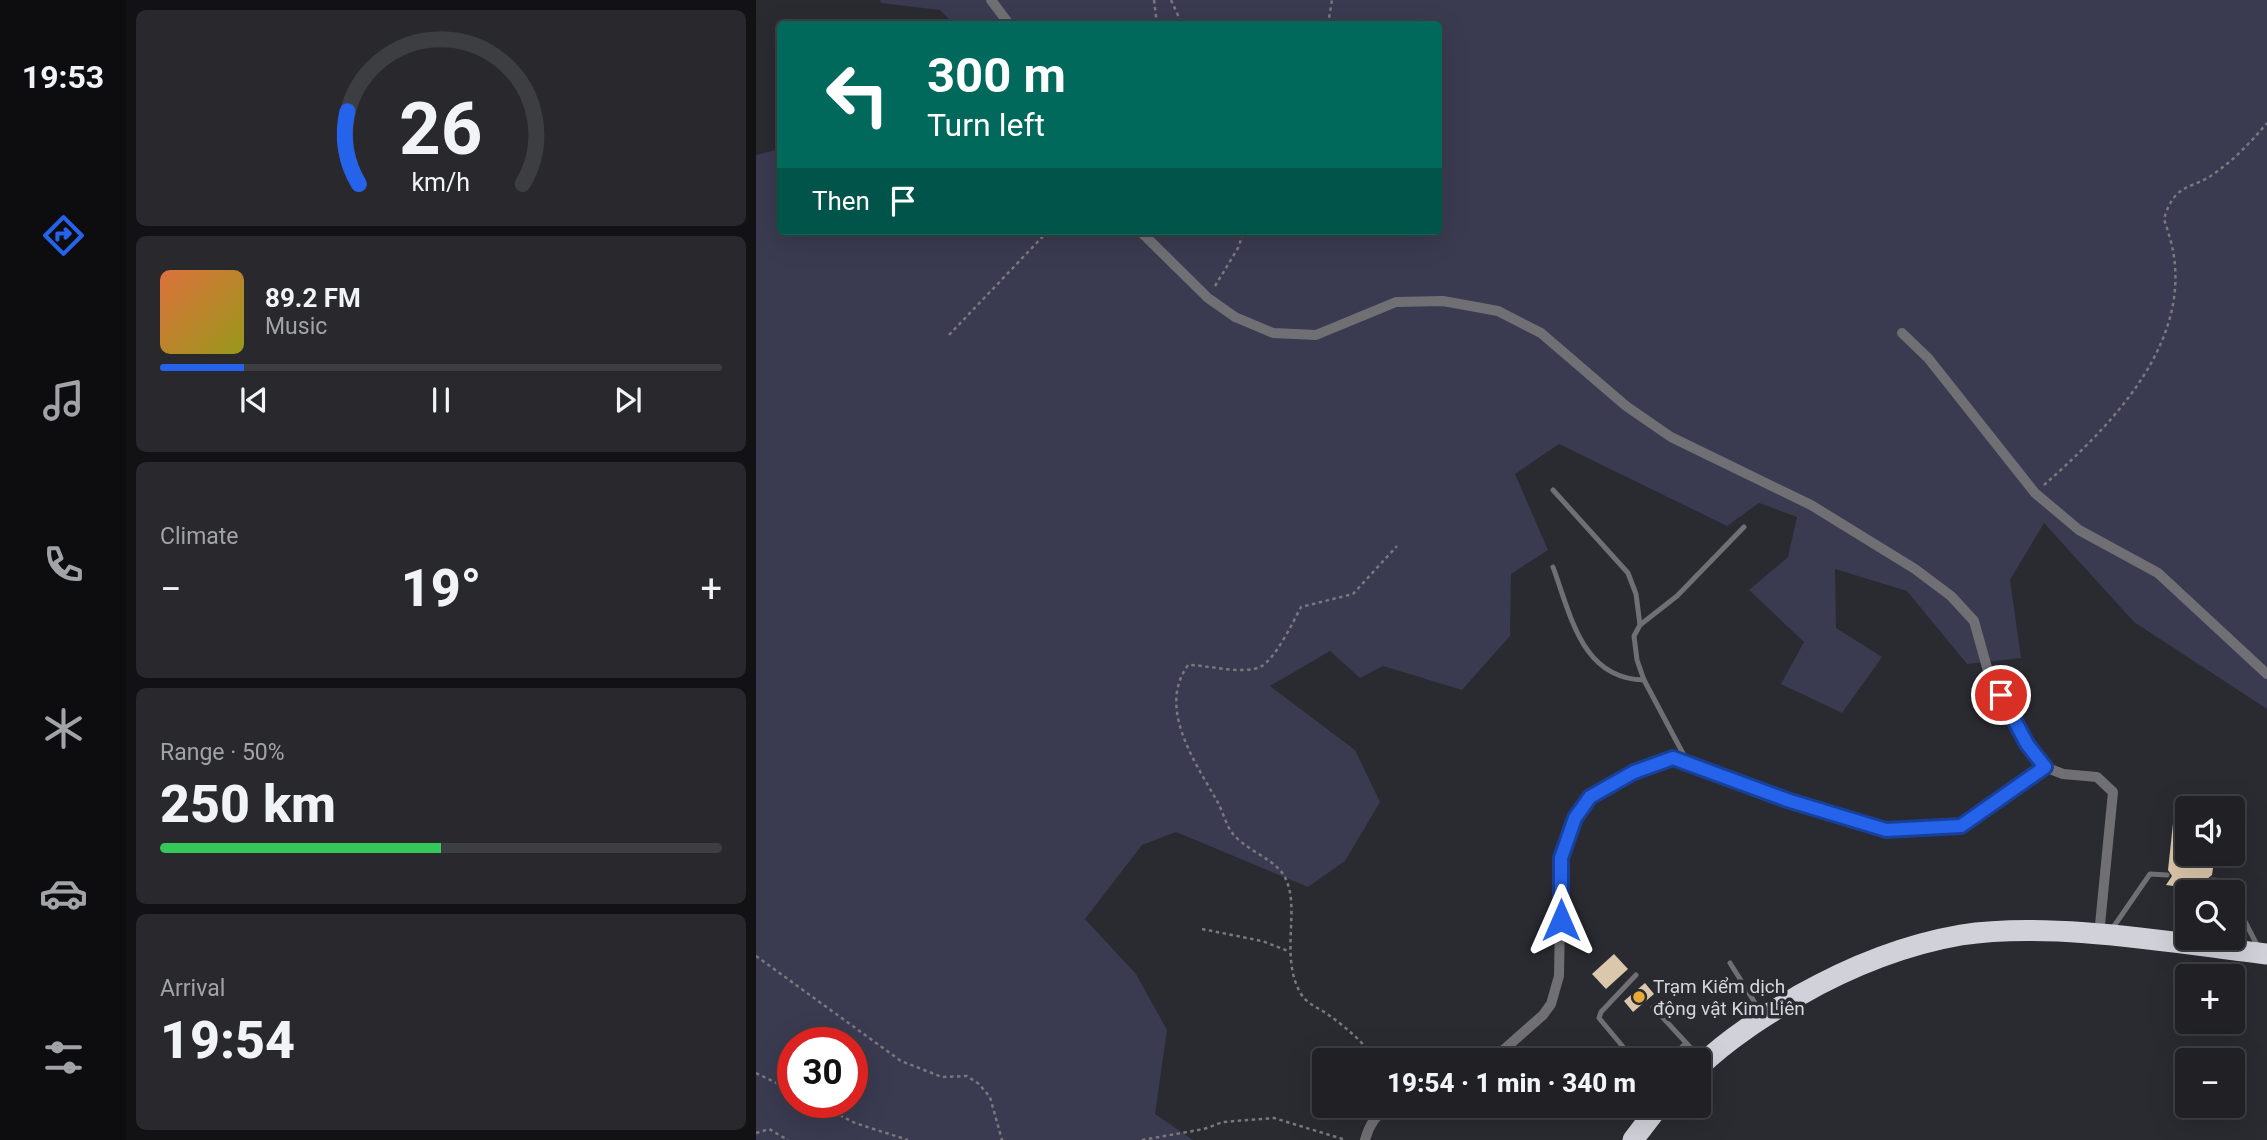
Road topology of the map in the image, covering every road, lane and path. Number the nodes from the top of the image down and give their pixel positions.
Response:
1 (991, 0) edge
2 (1154, 0) edge
3 (1171, 0) edge
4 (1332, 0) edge
5 (1007, 21) edge
6 (1157, 21) edge
7 (1181, 21) edge
8 (1330, 21) edge
9 (2267, 123) edge
10 (1044, 235) edge
11 (1144, 235) edge
12 (1243, 235) edge
13 (1208, 298) junction
14 (1902, 332) dead end
15 (949, 335) dead end
16 (1553, 490) dead end
17 (2035, 494) junction
18 (1744, 527) dead end
19 (1397, 545) dead end
20 (1553, 567) dead end
21 (1640, 625) junction
22 (2267, 674) edge
23 (1644, 680) junction
24 (1688, 763) junction
25 (2045, 767) junction
26 (2167, 876) dead end
27 (2245, 920) edge
28 (1202, 929) dead end
29 (2103, 936) junction
30 (1288, 951) junction
31 (2264, 954) edge
32 (756, 956) edge
33 (1730, 963) dead end
34 (1636, 975) dead end
35 (1653, 1007) dead end
36 (1764, 1016) junction
37 (1686, 1043) junction
38 (1365, 1048) edge
39 (1506, 1048) edge
40 (1624, 1048) edge
41 (1681, 1048) edge
42 (1689, 1048) edge
43 (1711, 1057) edge
44 (756, 1073) edge
45 (777, 1083) edge
46 (845, 1118) edge
47 (1375, 1118) edge
48 (1650, 1118) edge
49 (756, 1133) edge
50 (788, 1140) edge
51 (908, 1140) edge
52 (1002, 1140) edge
53 (1142, 1140) edge
54 (1346, 1140) edge
55 (1365, 1140) edge
56 (1633, 1140) edge

1 - 5 street
2 - 6 path
3 - 7 path
4 - 8 path
9 - 17 path
10 - 15 path
11 - 13 street
12 - 13 path
13 - 25 street
14 - 17 street
16 - 21 lane
17 - 22 street
18 - 21 lane
19 - 30 path
20 - 23 lane
21 - 23 lane
23 - 24 lane
24 - 25 street
24 - 39 street
25 - 29 street
26 - 29 lane
27 - 31 lane
28 - 30 path
29 - 31 highway
29 - 36 highway
30 - 38 path
32 - 52 path
33 - 36 lane
34 - 40 lane
35 - 37 lane
36 - 43 highway
37 - 41 lane
37 - 42 lane
44 - 45 path
46 - 51 path
47 - 55 street
48 - 56 highway
49 - 50 path
53 - 54 path

